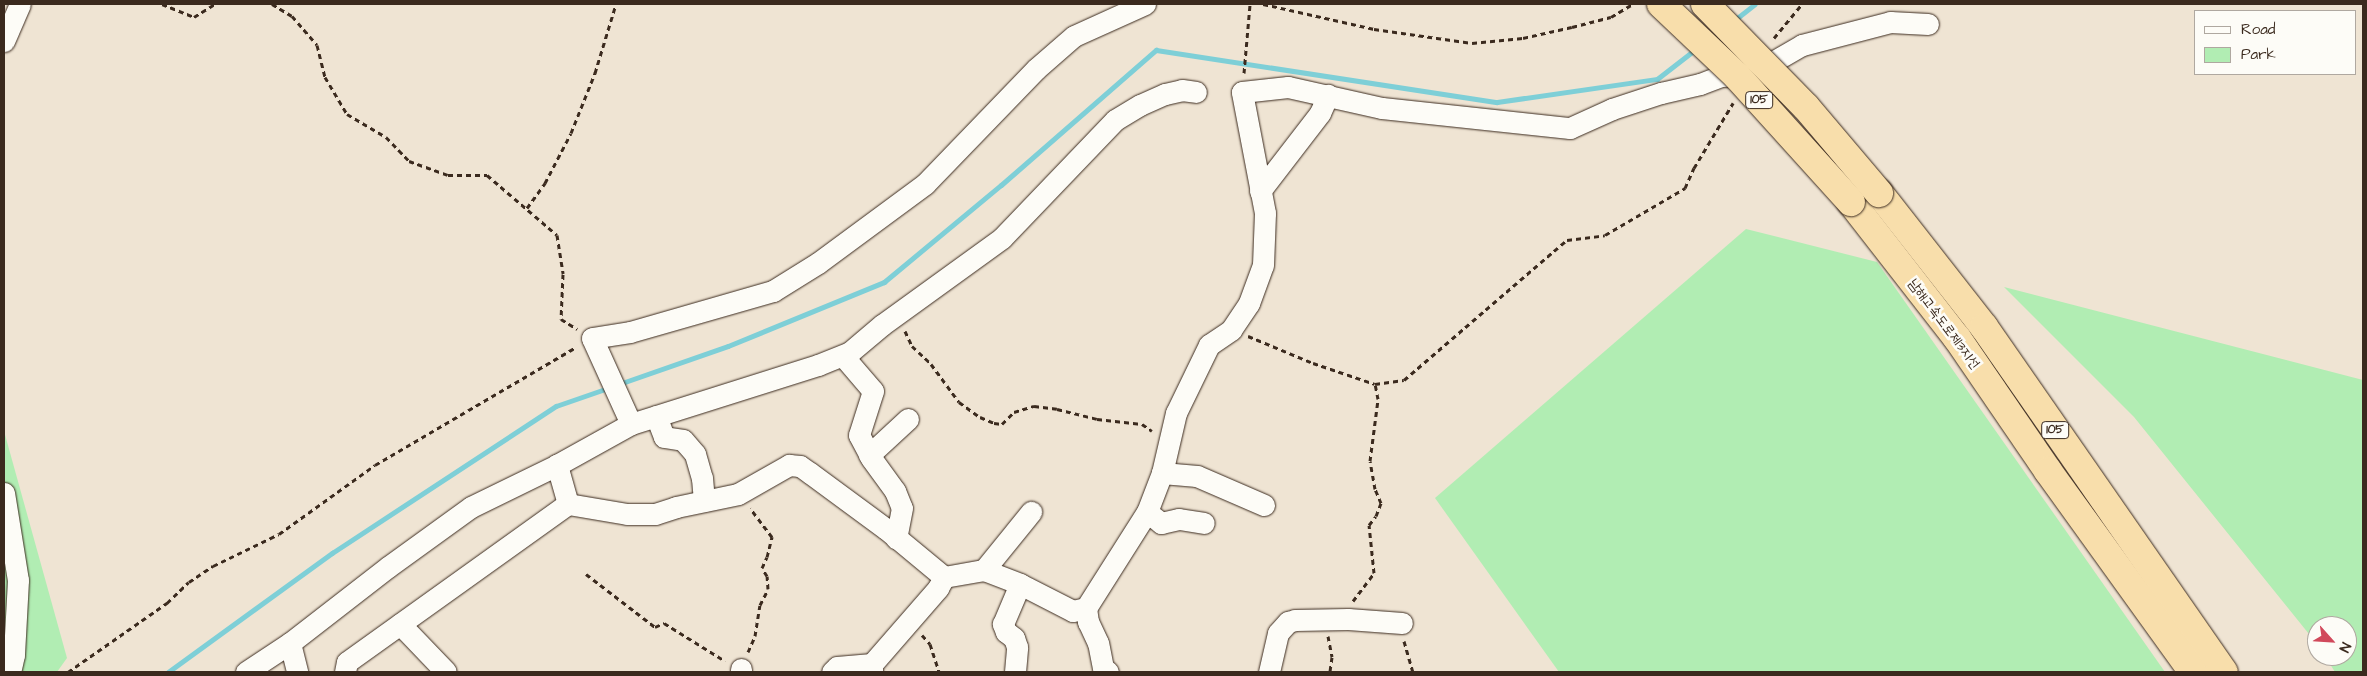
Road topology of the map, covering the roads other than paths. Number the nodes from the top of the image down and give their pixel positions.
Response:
1 (20, 4) edge
2 (1145, 4) edge
3 (1662, 4) edge
4 (1705, 4) edge
5 (1928, 24) dead end
6 (4, 41) edge
7 (1196, 92) dead end
8 (1328, 95) junction
9 (1260, 191) junction
10 (843, 356) junction
11 (656, 416) junction
12 (908, 420) dead end
13 (631, 424) junction
14 (869, 455) junction
15 (557, 465) junction
16 (1162, 473) junction
17 (4, 493) edge
18 (704, 501) junction
19 (568, 504) junction
20 (1264, 505) dead end
21 (1031, 512) dead end
22 (1147, 512) junction
23 (1204, 523) dead end
24 (896, 538) junction
25 (984, 570) junction
26 (944, 577) junction
27 (1020, 584) junction
28 (1086, 608) junction
29 (1402, 623) road end
30 (400, 624) junction
31 (290, 643) junction
32 (872, 668) edge
33 (341, 669) edge
34 (10, 672) edge
35 (246, 672) edge
36 (296, 672) edge
37 (446, 672) edge
38 (832, 672) edge
39 (1015, 672) edge
40 (1108, 672) edge
41 (1269, 672) edge
42 (2193, 672) edge
43 (2224, 672) edge

1 - 6 street
2 - 13 street
3 - 42 highway, 남해고속도로제3지선 / 105, bridge
4 - 43 highway, 남해고속도로제3지선 / 105, bridge
5 - 8 street
7 - 10 street
8 - 9 street
8 - 9 street
9 - 16 street
10 - 11 street
10 - 14 street
11 - 13 street
11 - 18 street
12 - 14 street
13 - 15 street
14 - 24 street
15 - 19 street
15 - 31 street
16 - 20 street
16 - 22 street
17 - 34 street
18 - 19 street
18 - 24 street
19 - 30 street
21 - 25 street
22 - 23 street
22 - 28 street
24 - 26 street
25 - 26 street
25 - 27 street
26 - 32 street
27 - 28 street
27 - 39 street
28 - 40 street
29 - 41 street
30 - 33 street
30 - 37 street
31 - 35 street
31 - 36 street
32 - 38 street

